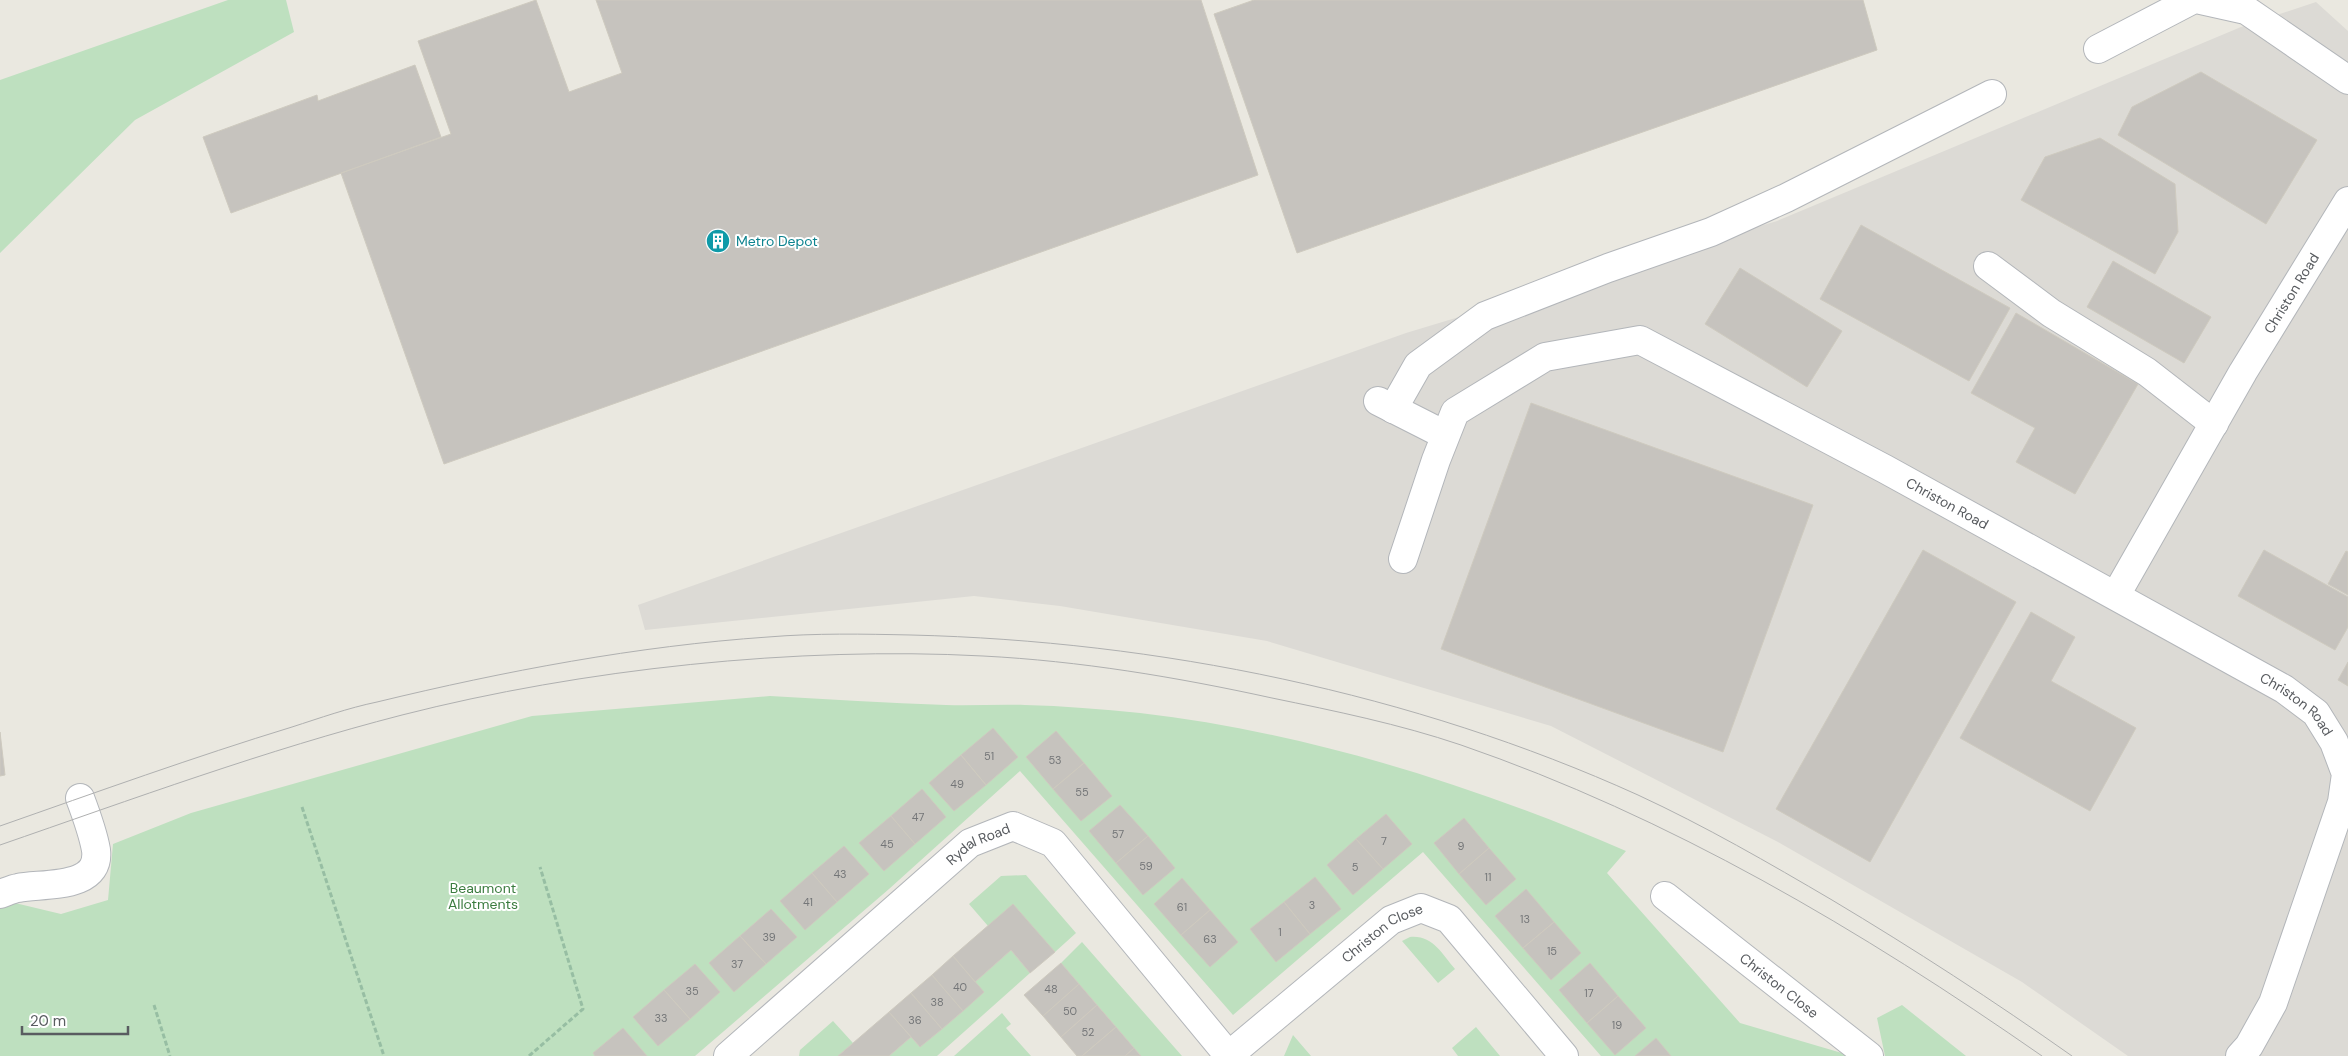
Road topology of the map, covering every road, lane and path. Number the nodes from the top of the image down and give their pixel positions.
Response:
1 (2192, 0) edge
2 (2215, 2) edge
3 (2098, 49) dead end
4 (2348, 80) edge
5 (1992, 94) dead end
6 (2348, 201) edge
7 (1988, 266) dead end
8 (2214, 424) junction
9 (1445, 435) junction
10 (1404, 558) dead end
11 (2116, 595) junction
12 (2346, 786) edge
13 (80, 798) dead end
14 (302, 807) dead end
15 (540, 867) dead end
16 (0, 894) edge
17 (1664, 896) dead end
18 (154, 1005) dead end
19 (744, 1051) edge
20 (170, 1056) edge
21 (384, 1056) edge
22 (529, 1056) edge
23 (1228, 1056) edge
24 (1564, 1056) edge
25 (1869, 1056) edge
26 (2240, 1056) edge

1 - 3 street
2 - 4 street
5 - 9 street
6 - 8 street, Christon Road
7 - 8 street
8 - 11 street, Christon Road
9 - 10 street, Christon Road
9 - 11 street, Christon Road
11 - 12 street, Christon Road
12 - 26 street, Christon Road
13 - 16 street
14 - 21 path
15 - 22 path
17 - 25 street, Christon Close
18 - 20 path
19 - 23 street, Rydal Road
23 - 24 street, Christon Close

